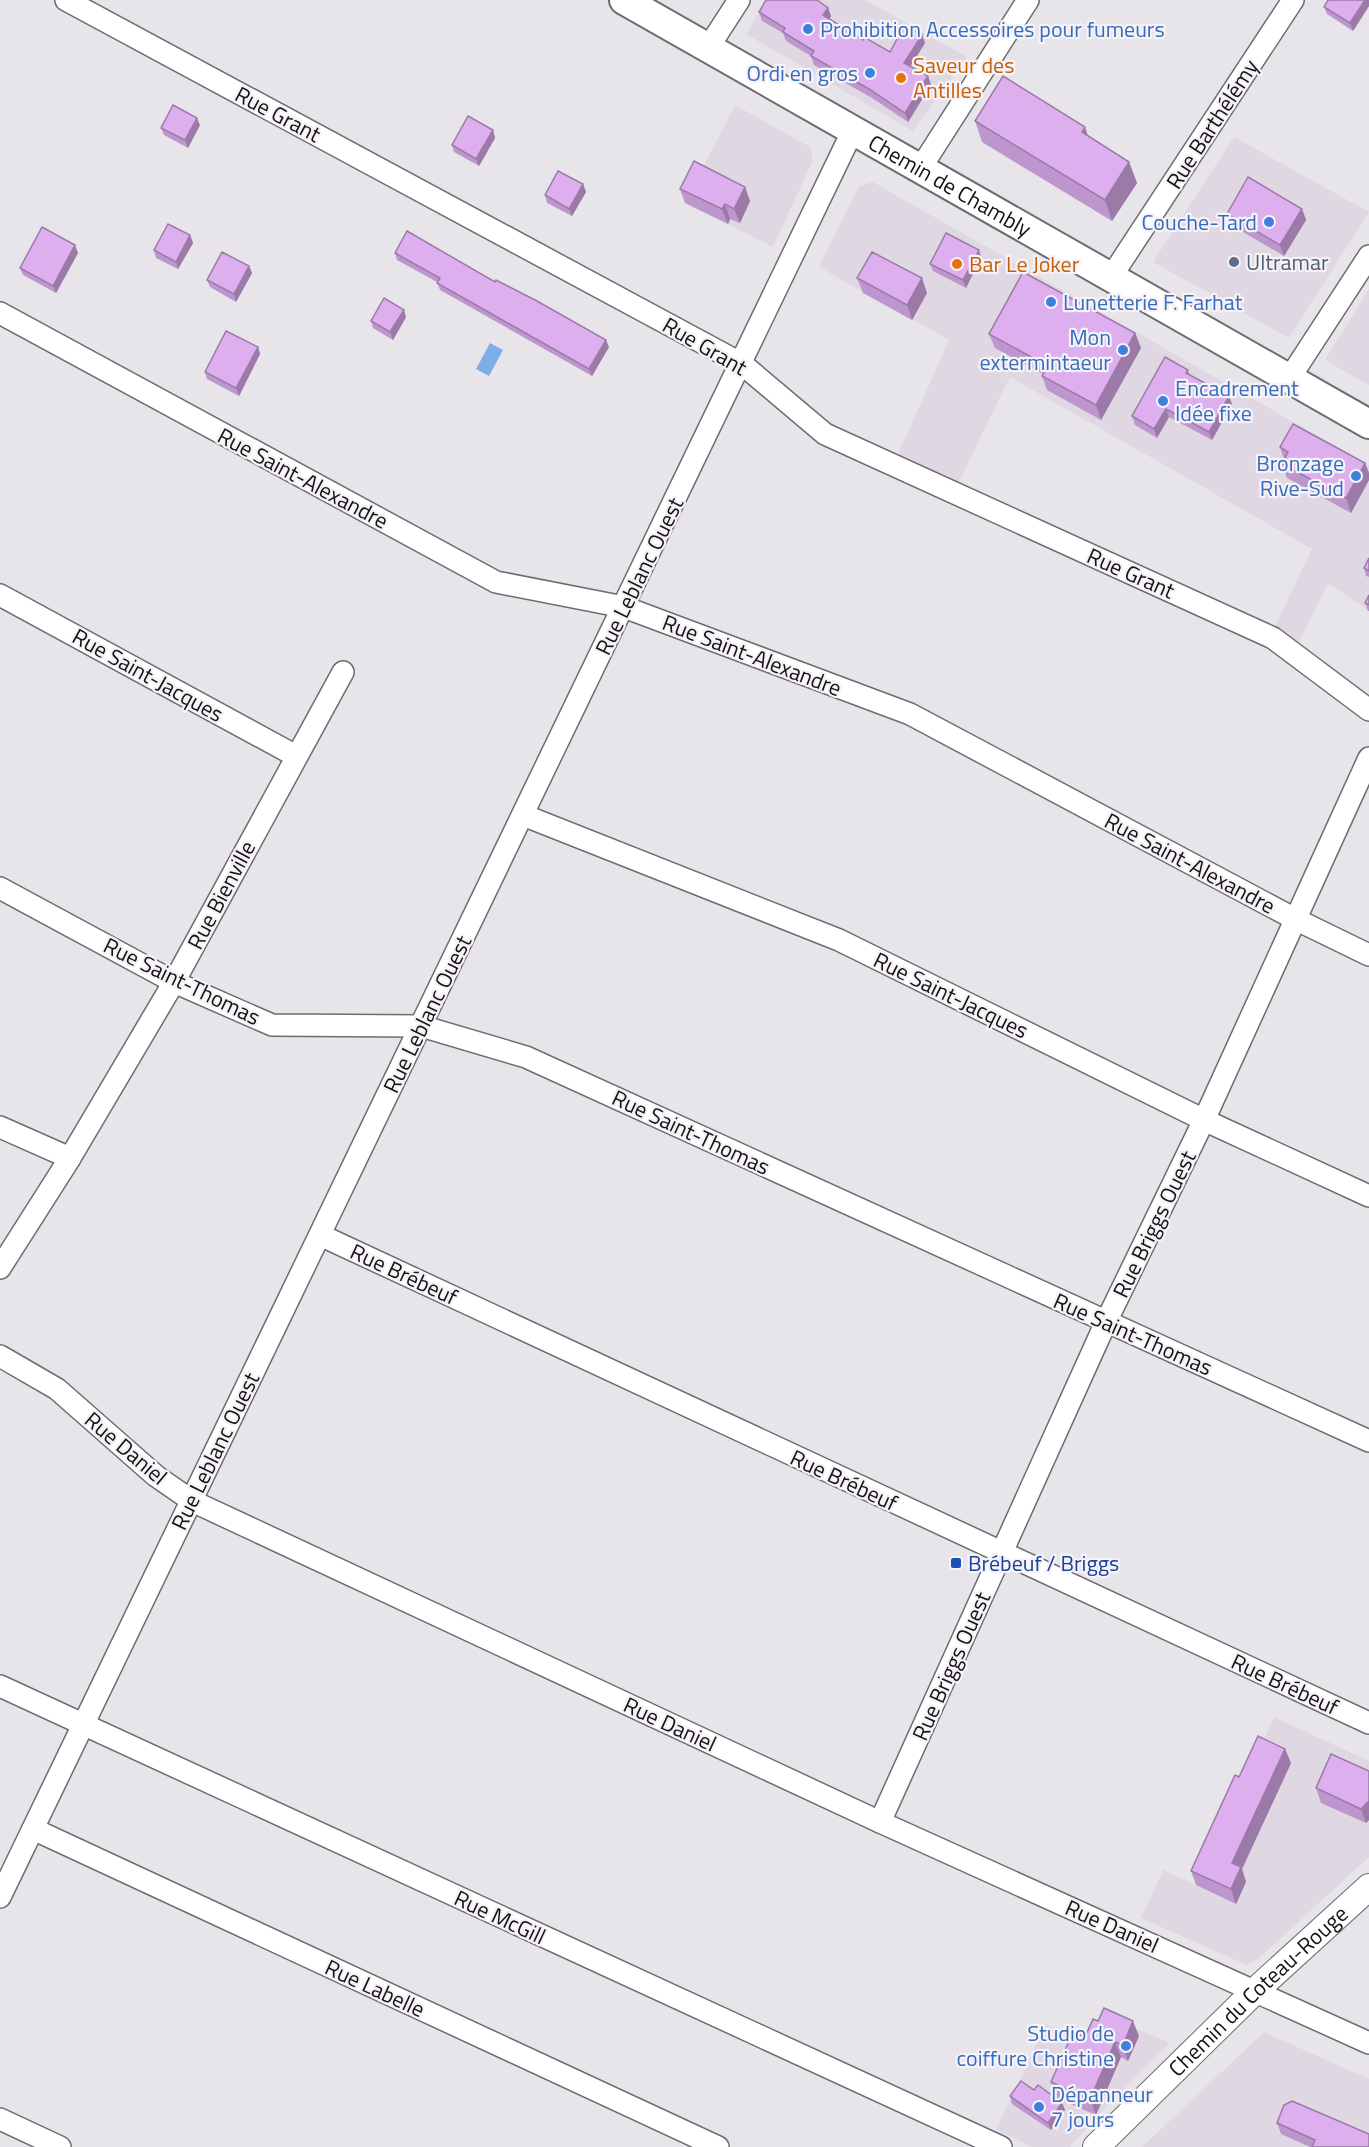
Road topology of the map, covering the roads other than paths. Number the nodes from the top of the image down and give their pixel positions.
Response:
1 (66, 0) edge
2 (624, 0) edge
3 (739, 0) edge
4 (1028, 0) edge
5 (1293, 0) edge
6 (708, 48) junction
7 (853, 130) junction
8 (920, 169) junction
9 (1369, 256) edge
10 (1111, 278) junction
11 (0, 313) edge
12 (742, 364) junction
13 (1289, 379) junction
14 (1369, 424) edge
15 (0, 595) edge
16 (624, 607) junction
17 (343, 672) dead end
18 (1369, 710) edge
19 (296, 756) junction
20 (1369, 758) edge
21 (523, 814) junction
22 (0, 888) edge
23 (1295, 918) junction
24 (1369, 955) edge
25 (174, 982) junction
26 (421, 1026) junction
27 (1204, 1120) junction
28 (0, 1126) edge
29 (70, 1158) junction
30 (1369, 1196) edge
31 (320, 1235) junction
32 (0, 1268) edge
33 (1106, 1322) junction
34 (0, 1356) edge
35 (1369, 1441) edge
36 (192, 1501) junction
37 (1002, 1554) junction
38 (0, 1686) edge
39 (1369, 1723) edge
40 (83, 1725) junction
41 (880, 1822) junction
42 (33, 1829) junction
43 (1369, 1887) edge
44 (0, 1897) edge
45 (1256, 1990) junction
46 (1369, 2043) edge
47 (0, 2118) edge
48 (60, 2147) edge
49 (718, 2147) edge
50 (1001, 2147) edge
51 (1096, 2147) edge

1 - 12 street, Rue Grant
2 - 6 main road, Chemin de Chambly
3 - 6 street
4 - 8 street
5 - 10 street, Rue Barthélémy
6 - 7 main road, Chemin de Chambly
7 - 8 main road, Chemin de Chambly
7 - 12 street, Rue Leblanc Ouest
8 - 10 main road, Chemin de Chambly
9 - 13 street
10 - 13 main road, Chemin de Chambly
11 - 16 street, Rue Saint-Alexandre
12 - 16 street, Rue Leblanc Ouest
12 - 18 street, Rue Grant
13 - 14 main road, Chemin de Chambly
15 - 19 street, Rue Saint-Jacques
16 - 21 street, Rue Leblanc Ouest
16 - 23 street, Rue Saint-Alexandre
17 - 19 street, Rue Bienville
19 - 25 street, Rue Bienville
20 - 23 street, Rue Briggs Ouest
21 - 26 street, Rue Leblanc Ouest
21 - 27 street, Rue Saint-Jacques
22 - 25 street, Rue Saint-Thomas
23 - 24 street, Rue Saint-Alexandre
23 - 27 street, Rue Briggs Ouest
25 - 26 street, Rue Saint-Thomas
25 - 29 street, Rue Bienville
26 - 31 street, Rue Leblanc Ouest
26 - 33 street, Rue Saint-Thomas
27 - 30 street, Rue Saint-Jacques
27 - 33 street, Rue Briggs Ouest
28 - 29 street
29 - 32 street, Rue Bienville
31 - 36 street, Rue Leblanc Ouest
31 - 37 street, Rue Brébeuf
33 - 35 street, Rue Saint-Thomas
33 - 37 street, Rue Briggs Ouest
34 - 36 street, Rue Daniel
36 - 40 street, Rue Leblanc Ouest
36 - 41 street, Rue Daniel
37 - 39 street, Rue Brébeuf
37 - 41 street, Rue Briggs Ouest
38 - 40 street, Rue McGill
40 - 42 street, Rue Leblanc Ouest
40 - 50 street, Rue McGill
41 - 45 street, Rue Daniel
42 - 44 street, Rue Leblanc Ouest
42 - 49 street, Rue Labelle
43 - 45 street, Chemin du Coteau-Rouge
45 - 46 street, Rue Daniel
45 - 51 street, Chemin du Coteau-Rouge
47 - 48 street

